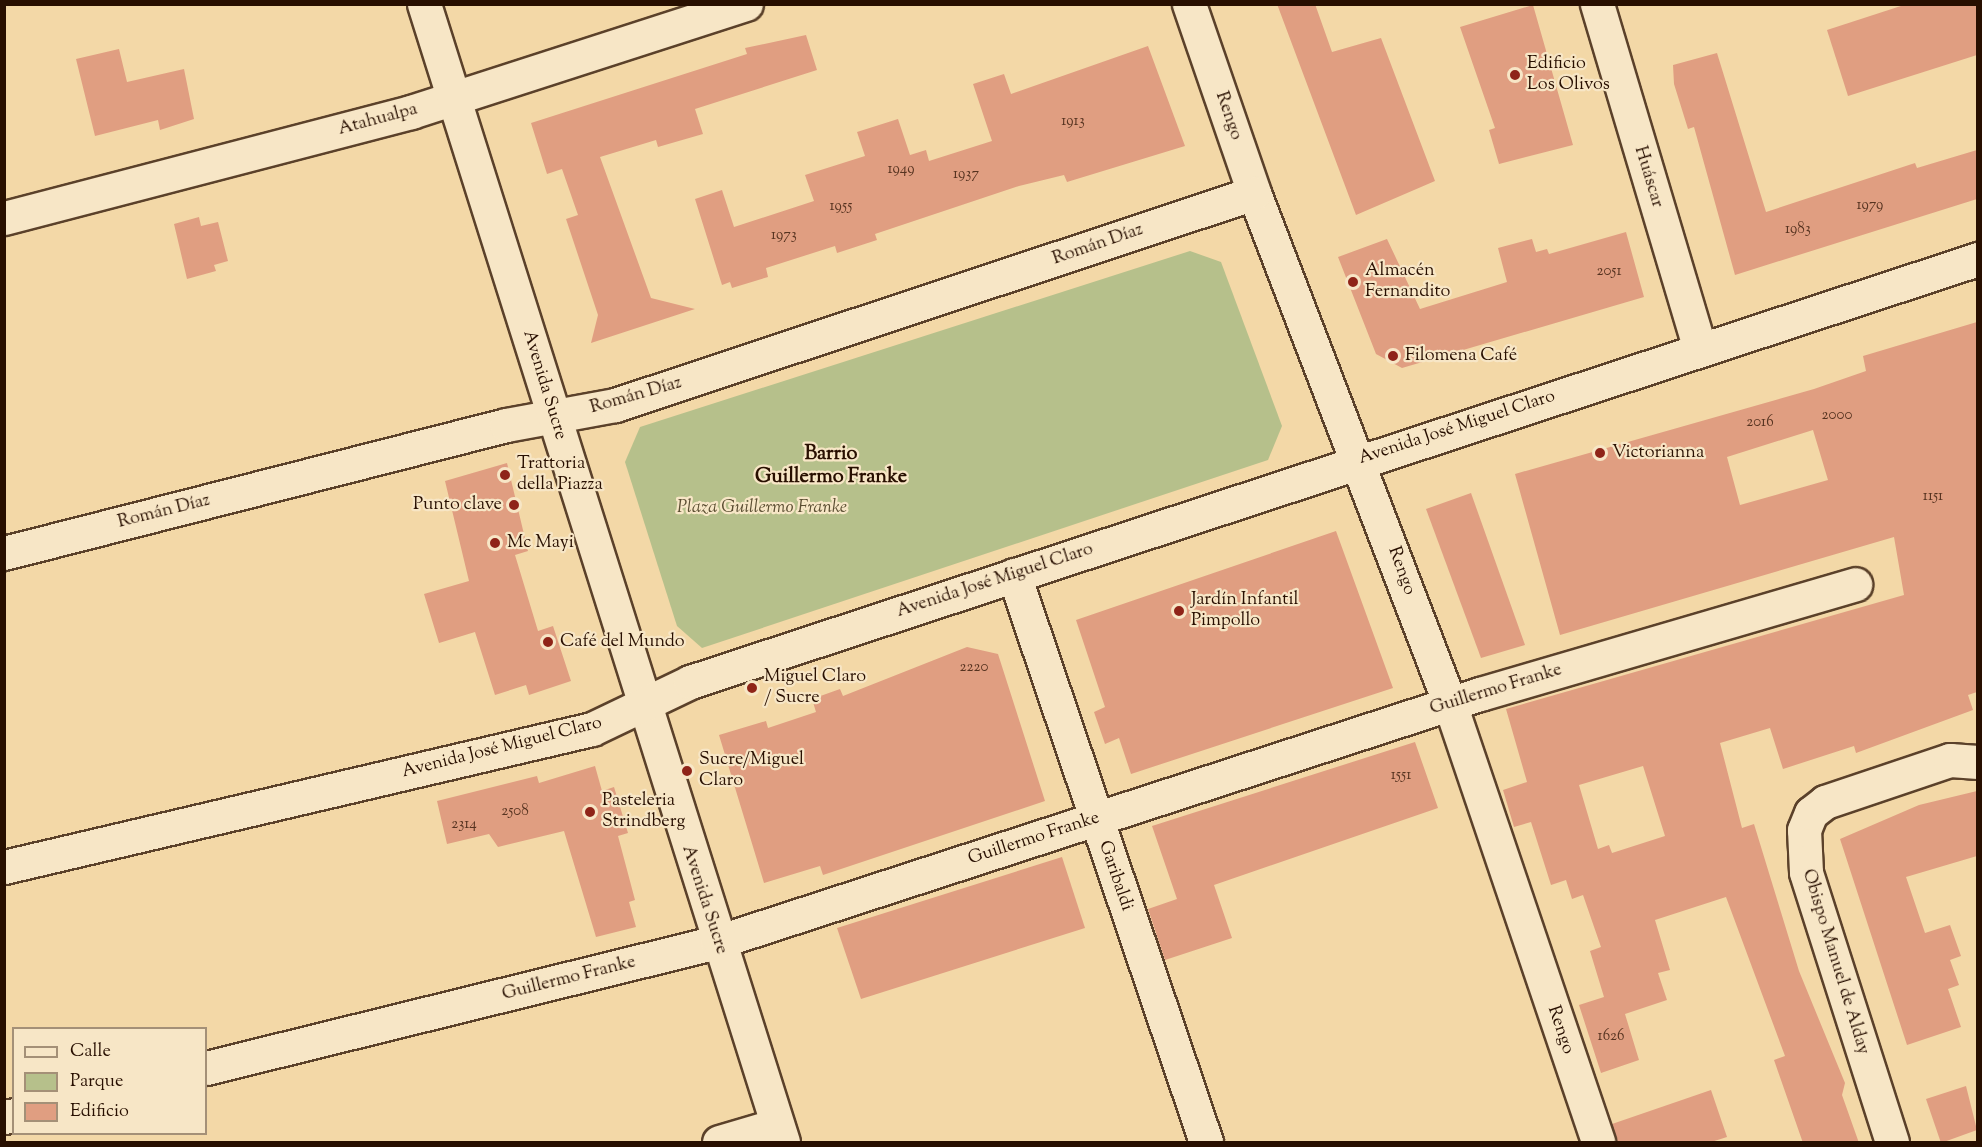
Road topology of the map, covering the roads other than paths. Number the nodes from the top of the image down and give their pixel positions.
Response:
1 (424, 4) edge
2 (746, 4) edge
3 (1189, 4) edge
4 (1597, 4) edge
5 (454, 99) junction
6 (1254, 192) junction
7 (4, 218) edge
8 (1977, 259) edge
9 (1700, 349) junction
10 (555, 415) junction
11 (1359, 459) junction
12 (4, 553) edge
13 (1014, 575) junction
14 (1855, 584) dead end
15 (644, 704) junction
16 (1450, 704) junction
17 (1977, 762) edge
18 (1095, 819) junction
19 (4, 867) edge
20 (717, 942) junction
21 (207, 1068) edge
22 (780, 1134) edge
23 (719, 1143) edge
24 (1206, 1143) edge
25 (1598, 1143) edge
26 (1892, 1143) edge

1 - 5 street, Avenida Sucre
2 - 5 street, Atahualpa
3 - 6 street, Rengo
4 - 9 street, Huáscar
5 - 7 street, Atahualpa
5 - 10 street, Avenida Sucre
6 - 10 street, Román Díaz
6 - 11 street, Rengo
8 - 9 street, Avenida José Miguel Claro
9 - 11 street, Avenida José Miguel Claro
10 - 12 street, Román Díaz
10 - 15 street, Avenida Sucre
11 - 13 street, Avenida José Miguel Claro
11 - 16 street, Rengo
13 - 15 street, Avenida José Miguel Claro
13 - 18 street, Garibaldi
14 - 16 street, Guillermo Franke
15 - 19 street, Avenida José Miguel Claro
15 - 20 street, Avenida Sucre
16 - 18 street, Guillermo Franke
16 - 25 street, Rengo
17 - 26 street, Obispo Manuel de Alday
18 - 20 street, Guillermo Franke
18 - 24 street, Garibaldi
20 - 21 street, Guillermo Franke
20 - 22 street, Avenida Sucre
22 - 23 street

